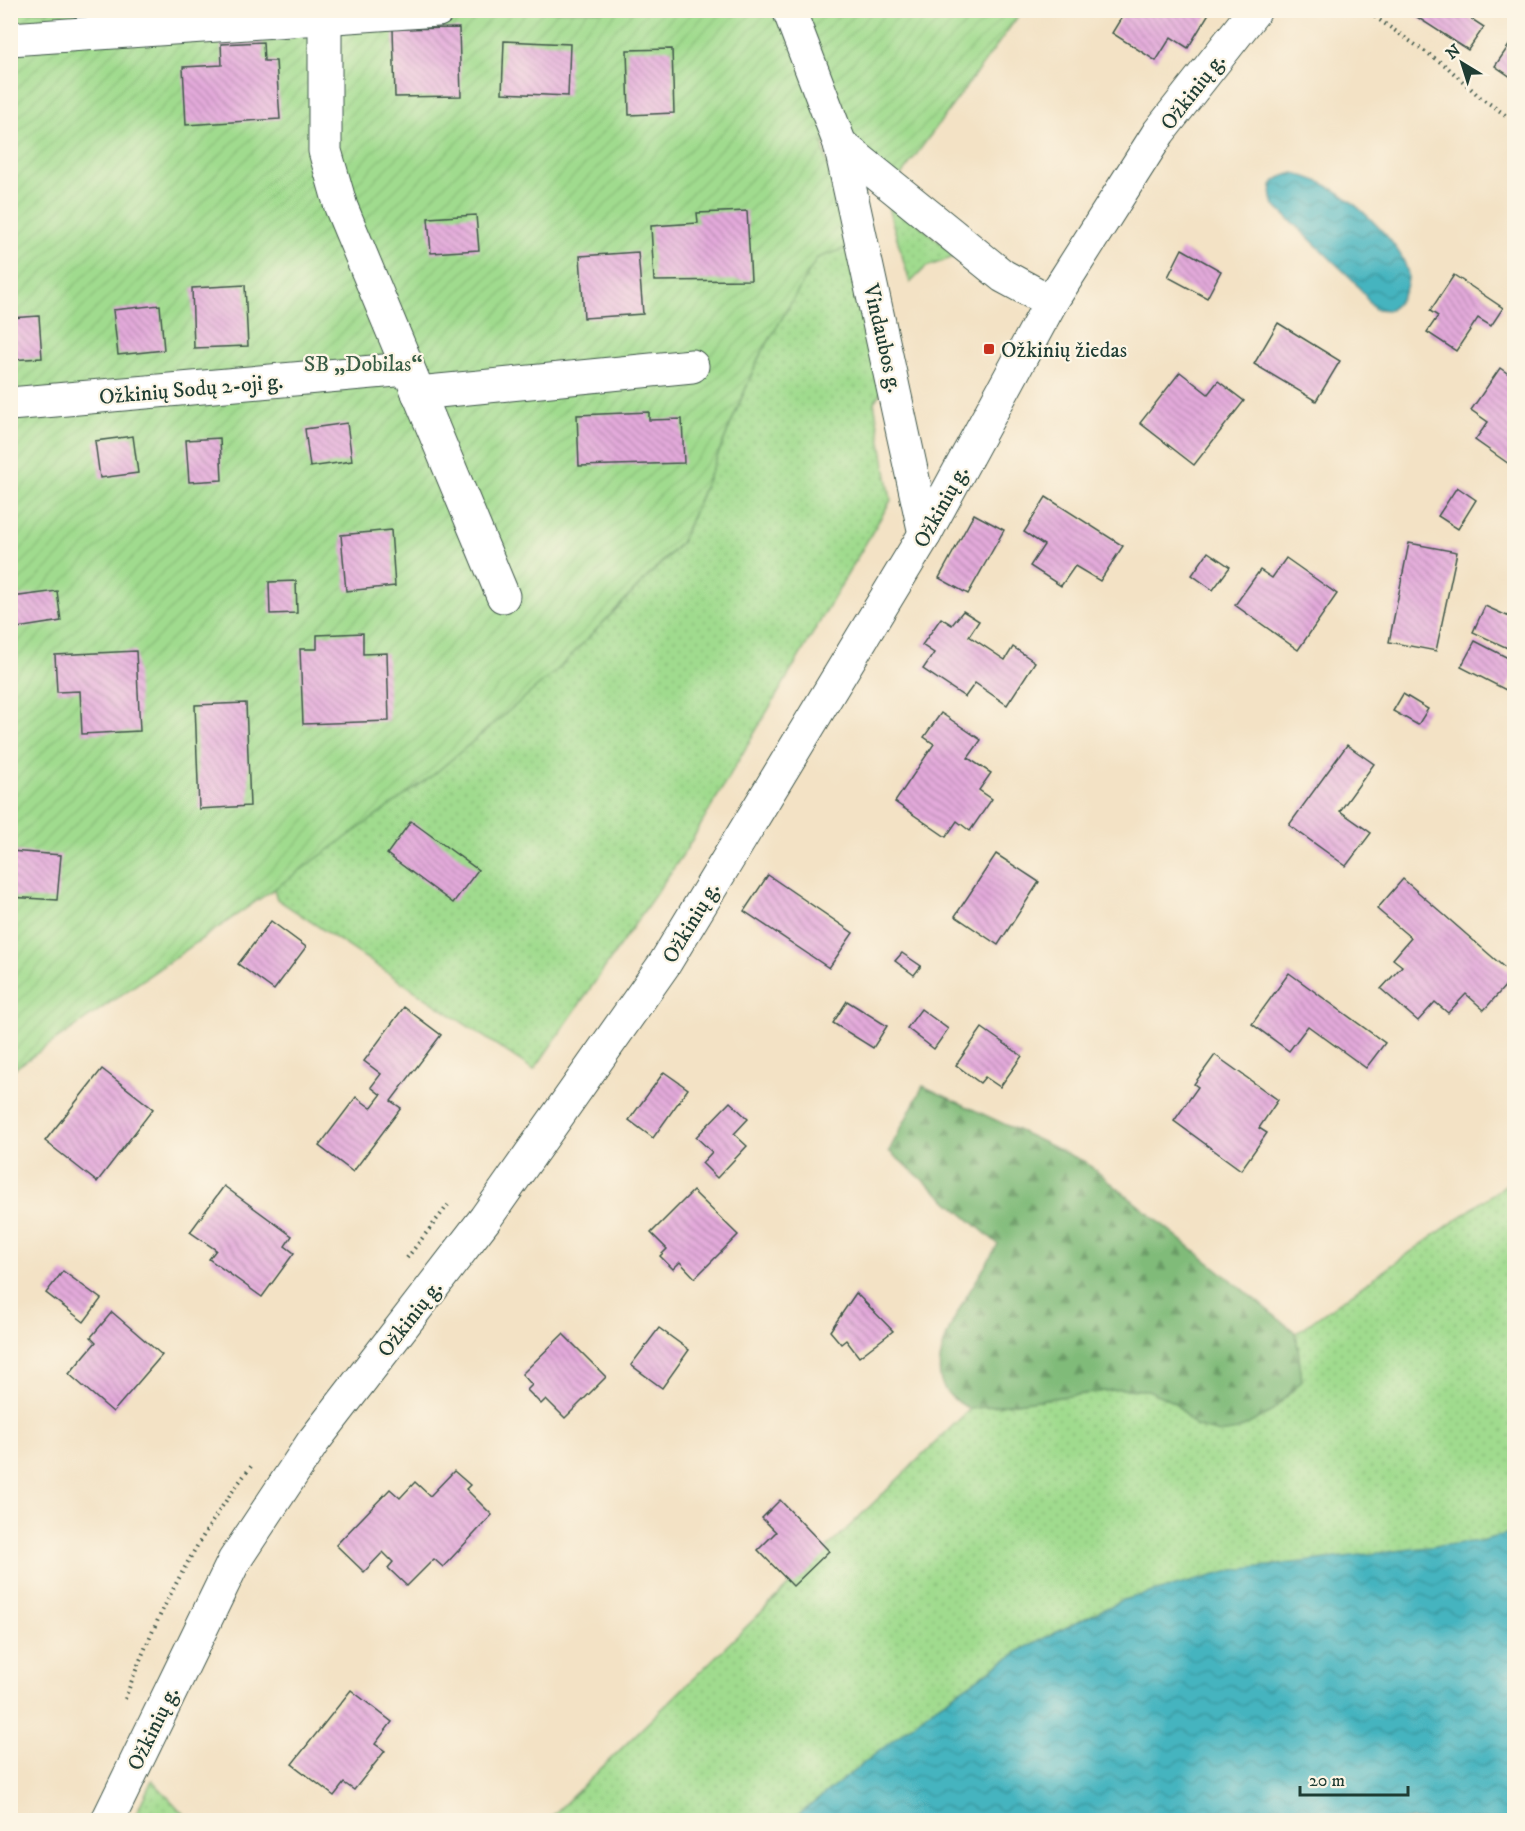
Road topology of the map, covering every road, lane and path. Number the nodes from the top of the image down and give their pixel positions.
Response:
1 (438, 10) edge
2 (789, 10) edge
3 (1255, 10) edge
4 (1365, 10) edge
5 (325, 14) edge
6 (10, 39) edge
7 (1515, 121) edge
8 (840, 144) junction
9 (1051, 302) junction
10 (692, 366) dead end
11 (412, 381) junction
12 (10, 404) edge
13 (925, 534) junction
14 (503, 596) dead end
15 (108, 1821) edge

1 - 5 street
2 - 8 street, Vindaubos g.
3 - 9 street, Ožkinių g.
4 - 7 path
5 - 6 street
5 - 11 street
8 - 9 street
8 - 13 street, Vindaubos g.
9 - 13 street, Ožkinių g.
10 - 11 street, Ožkinių Sodų 2-oji g.
11 - 12 street, Ožkinių Sodų 2-oji g.
11 - 14 street
13 - 15 street, Ožkinių g.

